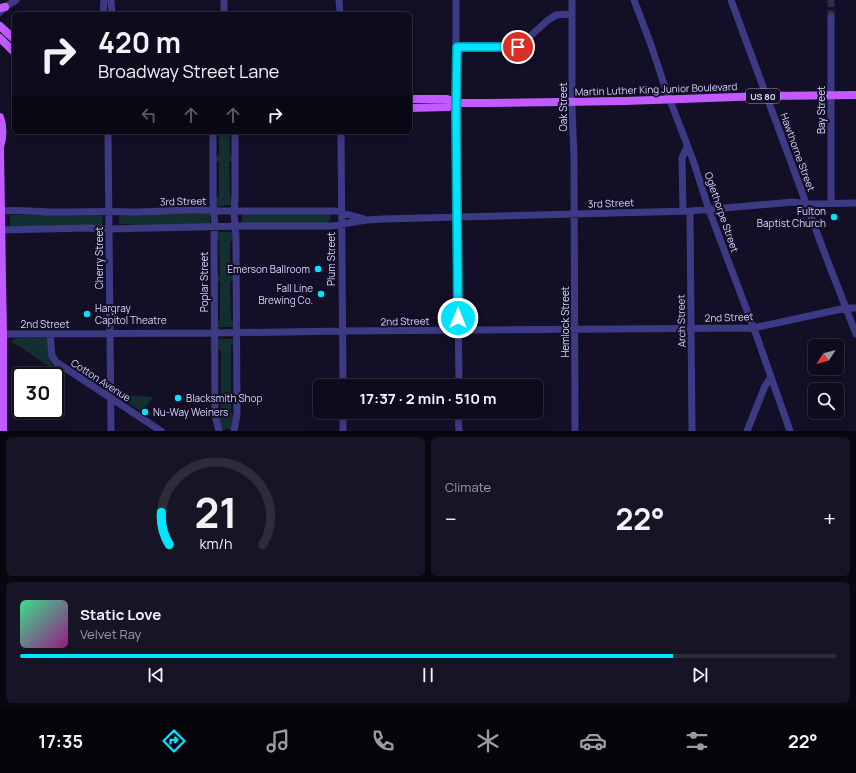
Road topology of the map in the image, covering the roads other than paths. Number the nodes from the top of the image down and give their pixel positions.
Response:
1 (16, 0) edge
2 (104, 0) edge
3 (111, 0) edge
4 (224, 0) edge
5 (340, 0) edge
6 (456, 0) edge
7 (572, 0) edge
8 (634, 0) edge
9 (731, 0) edge
10 (2, 9) edge
11 (103, 11) edge
12 (112, 11) edge
13 (224, 12) edge
14 (340, 12) edge
15 (572, 14) junction
16 (831, 17) tunnel mouth
17 (0, 26) edge
18 (12, 37) edge
19 (1, 41) edge
20 (457, 47) junction
21 (12, 50) edge
22 (856, 95) edge
23 (766, 96) junction
24 (831, 96) junction
25 (412, 99) edge
26 (670, 100) junction
27 (457, 102) junction
28 (573, 102) junction
29 (412, 108) edge
30 (0, 117) edge
31 (108, 134) edge
32 (213, 134) edge
33 (235, 134) edge
34 (341, 134) edge
35 (687, 147) junction
36 (0, 148) edge
37 (831, 203) junction
38 (856, 203) edge
39 (807, 204) junction
40 (710, 210) junction
41 (0, 211) edge
42 (109, 211) junction
43 (214, 211) junction
44 (234, 211) junction
45 (687, 211) junction
46 (341, 212) junction
47 (574, 214) junction
48 (458, 216) junction
49 (366, 220) junction
50 (341, 225) junction
51 (214, 227) junction
52 (235, 227) junction
53 (109, 229) junction
54 (1, 230) edge
55 (846, 308) junction
56 (856, 308) edge
57 (691, 328) junction
58 (753, 328) junction
59 (575, 329) junction
60 (458, 330) junction
61 (342, 331) junction
62 (111, 333) junction
63 (237, 333) junction
64 (2, 334) edge
65 (50, 334) junction
66 (215, 334) junction
67 (856, 334) edge
68 (2, 346) edge
69 (771, 377) junction
70 (343, 379) edge
71 (459, 379) edge
72 (111, 399) junction
73 (343, 419) edge
74 (458, 419) edge
75 (3, 431) edge
76 (111, 431) edge
77 (161, 431) edge
78 (220, 431) edge
79 (234, 431) edge
80 (343, 431) edge
81 (459, 431) edge
82 (575, 431) edge
83 (692, 431) edge
84 (747, 431) edge
85 (790, 431) edge

1 - 10 street
2 - 11 street
3 - 12 street
4 - 13 street
5 - 14 street
6 - 20 street
7 - 15 street, Oak Street
8 - 26 street, Oglethorpe Street
9 - 23 street, Hawthorne Street
11 - 12 street
15 - 20 street
15 - 28 street, Oak Street
16 - 24 street, Bay Street
17 - 18 main road
19 - 21 main road
20 - 27 street
22 - 24 main road, Martin Luther King Junior Boulevard / US 80
23 - 24 main road, Martin Luther King Junior Boulevard / US 80
23 - 26 main road, Martin Luther King Junior Boulevard / US 80
23 - 39 street, Hawthorne Street
24 - 37 street, Bay Street
25 - 27 main road, Martin Luther King Junior Boulevard / US 80
26 - 28 main road, Martin Luther King Junior Boulevard / US 80
26 - 35 street, Oglethorpe Street
27 - 28 main road, Martin Luther King Junior Boulevard / US 80
27 - 29 main road, Martin Luther King Junior Boulevard / US 80
27 - 48 street
28 - 47 street, Oak Street
30 - 36 main road
31 - 42 street, Cherry Street
32 - 43 street, Poplar Street
33 - 44 street
34 - 46 street, Plum Street
35 - 40 street, Oglethorpe Street
35 - 45 street, Arch Street
36 - 41 main road
37 - 38 street, 3rd Street
37 - 39 street, 3rd Street
39 - 40 street, 3rd Street
39 - 55 street, Hawthorne Street
40 - 45 street, 3rd Street
40 - 58 street, Oglethorpe Street
41 - 42 street, 3rd Street
41 - 54 main road
42 - 43 street, 3rd Street
42 - 53 street, Cherry Street
43 - 44 street, 3rd Street
43 - 51 street, Poplar Street
44 - 46 street, 3rd Street
44 - 52 street
45 - 47 street, 3rd Street
45 - 57 street, Arch Street
46 - 49 street, 3rd Street
46 - 50 street, Plum Street
47 - 48 street, 3rd Street
47 - 59 street, Hemlock Street
48 - 49 street, 3rd Street
48 - 60 street
49 - 50 street, 3rd Street
50 - 52 street, 3rd Street
50 - 61 street, Plum Street
51 - 52 street, 3rd Street
51 - 53 street, 3rd Street
51 - 66 street, Poplar Street
52 - 63 street
53 - 54 street, 3rd Street
53 - 62 street, Cherry Street
54 - 64 main road
55 - 56 street, 2nd Street
55 - 58 street, 2nd Street
55 - 67 street, Hawthorne Street
57 - 58 street, 2nd Street
57 - 59 street, 2nd Street
57 - 83 street, Arch Street
58 - 69 street, Oglethorpe Street
59 - 60 street, 2nd Street
59 - 82 street, Hemlock Street
60 - 61 street, 2nd Street
60 - 71 street
61 - 63 street, 2nd Street
61 - 70 street, Plum Street
62 - 65 street, 2nd Street
62 - 66 street, 2nd Street
62 - 72 street, Cherry Street
63 - 66 street, 2nd Street
63 - 79 street
64 - 65 street, 2nd Street
64 - 68 main road
65 - 72 street, Cotton Avenue
66 - 78 street, Poplar Street
68 - 75 main road
69 - 84 street
69 - 85 street, Oglethorpe Street
72 - 76 street, Cherry Street
72 - 77 street, Cotton Avenue
73 - 80 street
74 - 81 street

